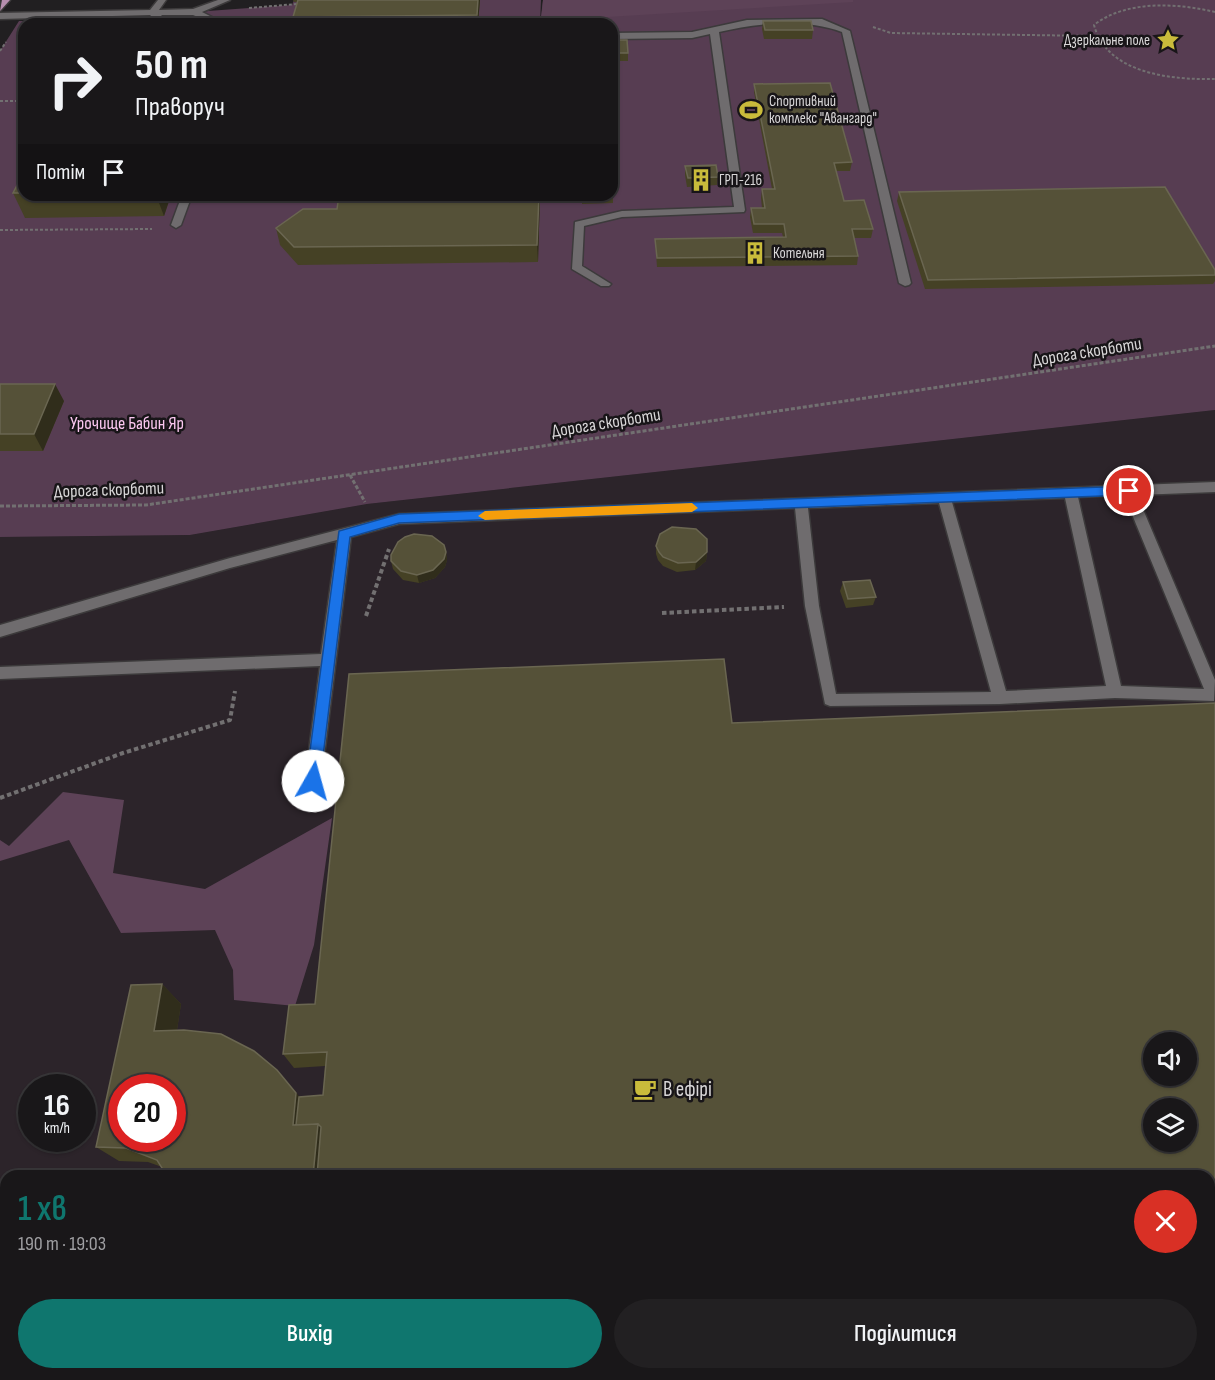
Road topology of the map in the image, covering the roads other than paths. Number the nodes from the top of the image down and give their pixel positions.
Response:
1 (6, 0) edge
2 (162, 0) edge
3 (226, 0) edge
4 (136, 3) dead end
5 (0, 8) edge
6 (194, 12) junction
7 (152, 13) junction
8 (131, 14) junction
9 (0, 16) edge
10 (159, 18) edge
11 (208, 18) edge
12 (714, 30) junction
13 (618, 36) edge
14 (186, 201) edge
15 (176, 225) road end
16 (905, 283) dead end
17 (605, 284) dead end
18 (1215, 487) edge
19 (1129, 491) junction
20 (1071, 493) junction
21 (944, 498) junction
22 (801, 503) junction
23 (344, 535) junction
24 (0, 630) edge
25 (328, 660) junction
26 (0, 674) edge
27 (1115, 692) junction
28 (1000, 698) junction
29 (313, 781) dead end

1 - 5 main road
2 - 7 lane
3 - 6 lane
4 - 8 lane
6 - 7 lane
6 - 11 lane
7 - 8 lane
7 - 10 lane
8 - 9 lane
12 - 13 lane
12 - 16 lane
12 - 17 lane
14 - 15 lane
18 - 19 lane
19 - 20 lane
19 - 27 lane
20 - 21 lane
20 - 27 lane
21 - 22 lane
21 - 28 lane
22 - 23 lane
22 - 28 lane
23 - 24 lane
23 - 25 lane
25 - 26 lane
25 - 29 lane
27 - 28 lane

